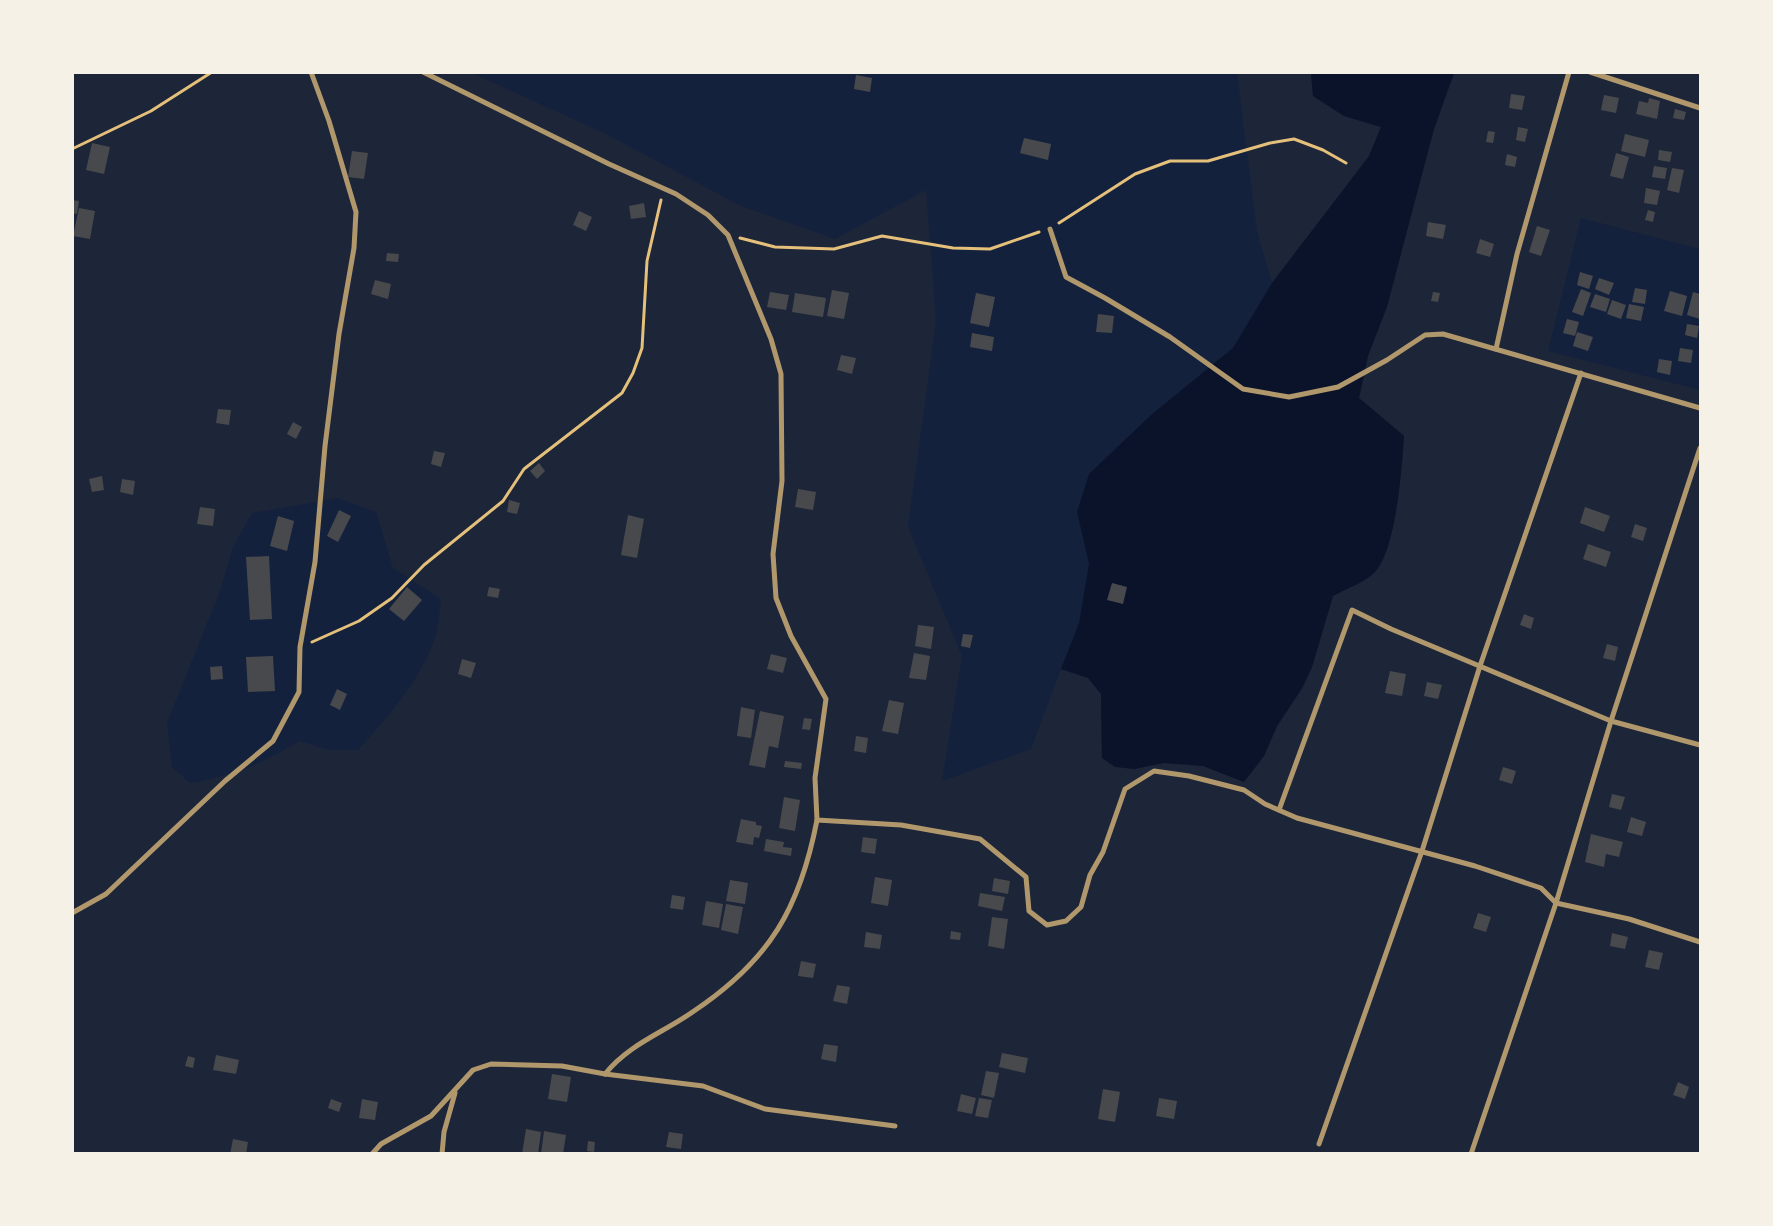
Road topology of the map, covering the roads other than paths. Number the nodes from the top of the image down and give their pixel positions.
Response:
1 (310, 72) edge
2 (423, 72) edge
3 (1569, 72) edge
4 (1590, 72) edge
5 (1700, 108) edge
6 (1050, 229) road end
7 (1496, 349) junction
8 (1581, 373) junction
9 (1700, 408) edge
10 (1700, 448) edge
11 (1480, 666) junction
12 (1611, 721) junction
13 (1700, 745) edge
14 (1279, 810) junction
15 (818, 820) junction
16 (1422, 851) junction
17 (1556, 903) junction
18 (72, 912) edge
19 (1700, 942) edge
20 (605, 1074) junction
21 (456, 1090) junction
22 (895, 1126) dead end
23 (1319, 1144) dead end
24 (372, 1154) edge
25 (442, 1154) edge
26 (1471, 1154) edge

1 - 18 street
2 - 15 street
3 - 7 street
4 - 5 street
6 - 7 street
7 - 8 street
8 - 9 street
8 - 11 street
10 - 12 street
11 - 12 street
11 - 14 street
11 - 16 street
12 - 13 street
12 - 17 street
14 - 15 street
14 - 16 street
15 - 20 street
16 - 17 street
16 - 23 street
17 - 19 street
17 - 26 street
20 - 21 street
20 - 22 street
21 - 24 street
21 - 25 street

